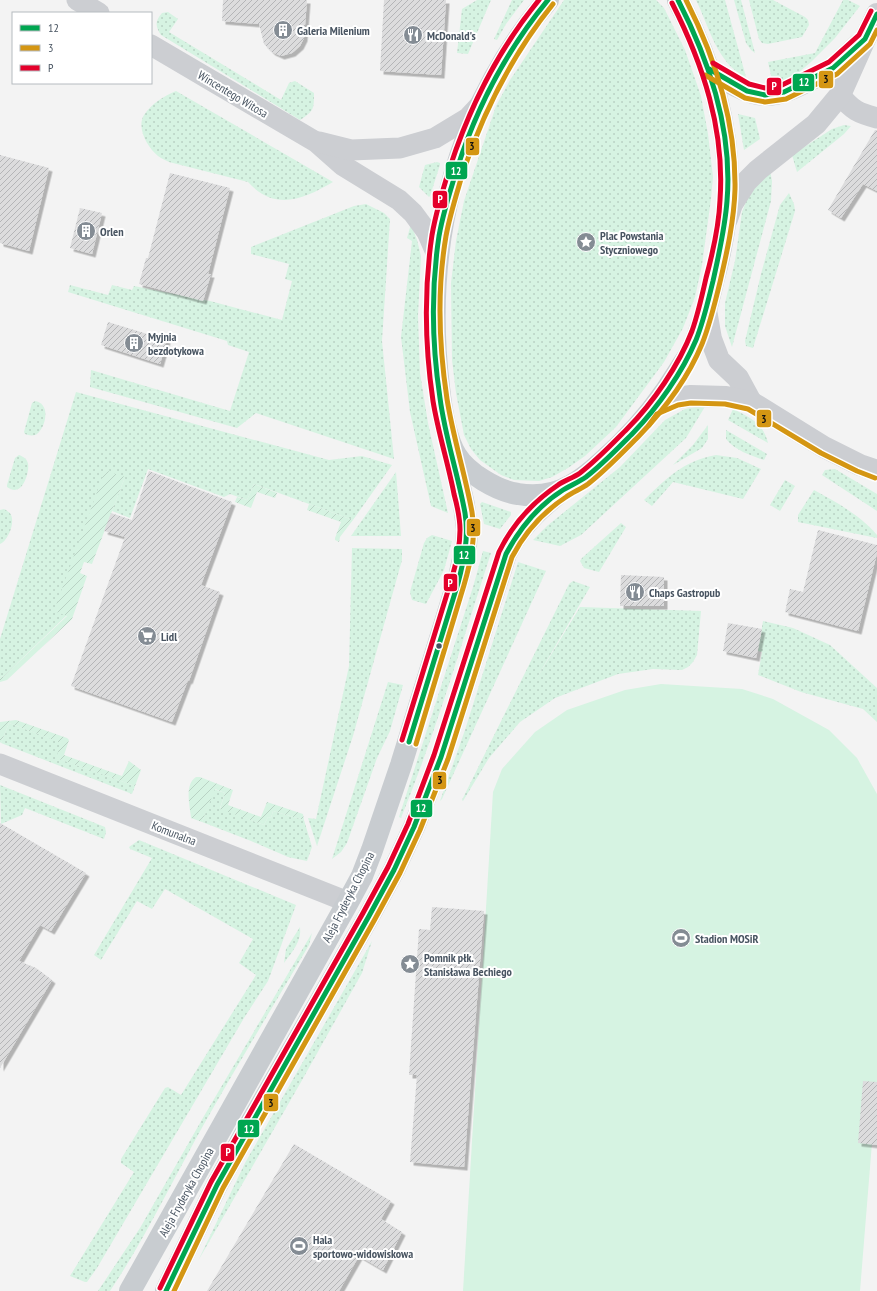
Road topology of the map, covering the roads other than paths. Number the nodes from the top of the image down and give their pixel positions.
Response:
1 (77, 0) edge
2 (548, 0) edge
3 (678, 0) edge
4 (97, 12) edge
5 (877, 14) edge
6 (864, 39) junction
7 (152, 46) edge
8 (709, 69) junction
9 (840, 95) junction
10 (482, 102) junction
11 (877, 118) edge
12 (316, 142) junction
13 (724, 230) junction
14 (437, 255) junction
15 (706, 310) junction
16 (751, 402) junction
17 (653, 408) junction
18 (450, 445) junction
19 (877, 472) edge
20 (561, 491) junction
21 (0, 764) edge
22 (348, 902) junction
23 (130, 1291) edge
24 (166, 1291) edge

1 - 4 street
2 - 10 main road
3 - 8 main road
5 - 6 street
6 - 8 street
6 - 9 street
7 - 12 street, Wincentego Witosa
8 - 13 main road
9 - 11 street
9 - 13 street
10 - 12 street, Wincentego Witosa
10 - 14 main road
12 - 14 street, Wincentego Witosa
13 - 15 main road
14 - 18 main road
15 - 16 street
15 - 17 main road
16 - 17 street
16 - 19 street
17 - 20 main road
18 - 20 main road
18 - 22 main road, Aleja Fryderyka Chopina
20 - 24 main road, Aleja Fryderyka Chopina
21 - 22 street, Komunalna
22 - 23 main road, Aleja Fryderyka Chopina

